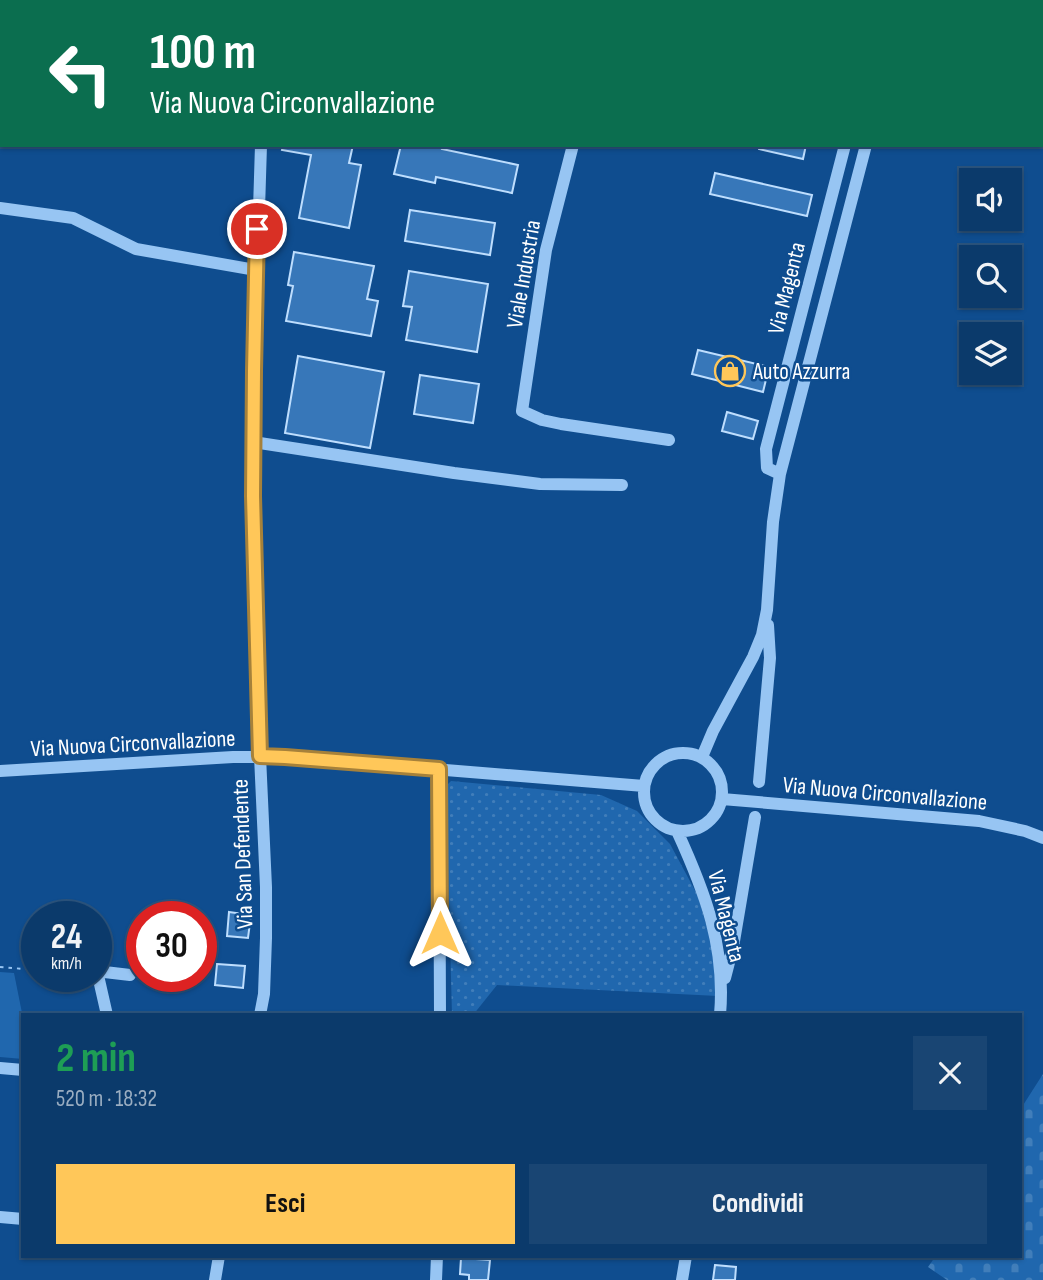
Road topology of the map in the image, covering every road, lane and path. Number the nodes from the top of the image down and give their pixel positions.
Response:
1 (261, 147) edge
2 (573, 147) edge
3 (844, 147) edge
4 (865, 147) edge
5 (0, 208) edge
6 (256, 270) junction
7 (669, 440) dead end
8 (253, 442) junction
9 (780, 474) junction
10 (622, 485) dead end
11 (767, 610) junction
12 (260, 756) junction
13 (702, 758) junction
14 (439, 769) junction
15 (0, 771) edge
16 (759, 782) dead end
17 (644, 786) junction
18 (722, 799) junction
19 (755, 817) dead end
20 (677, 831) junction
21 (1043, 838) edge
22 (0, 967) edge
23 (21, 969) edge
24 (722, 989) junction
25 (102, 992) edge
26 (107, 1013) edge
27 (260, 1013) edge
28 (440, 1013) edge
29 (720, 1013) edge
30 (0, 1068) edge
31 (21, 1070) edge
32 (0, 1217) edge
33 (21, 1219) edge
34 (219, 1258) edge
35 (437, 1258) edge
36 (686, 1258) edge
37 (215, 1280) edge
38 (436, 1280) edge
39 (682, 1280) edge

1 - 6 street, Via San Defendente
2 - 7 street, Viale Industria
3 - 9 street, Via Magenta
4 - 9 street, Via Magenta
5 - 6 street
6 - 8 street, Via San Defendente
8 - 10 street
8 - 12 street, Via San Defendente
9 - 11 street, Via Magenta
11 - 13 street, Via Magenta
11 - 16 street
12 - 14 street, Via Nuova Circonvallazione
12 - 15 street, Via Nuova Circonvallazione
12 - 27 street, Via San Defendente
13 - 17 street
13 - 18 street
14 - 17 street, Via Nuova Circonvallazione
14 - 28 street
17 - 20 street
18 - 20 street
18 - 21 street, Via Nuova Circonvallazione
19 - 24 street
20 - 24 street, Via Magenta
22 - 23 path
24 - 29 street, Via Magenta
25 - 26 street
30 - 31 street
32 - 33 street
34 - 37 street
35 - 38 street
36 - 39 street

